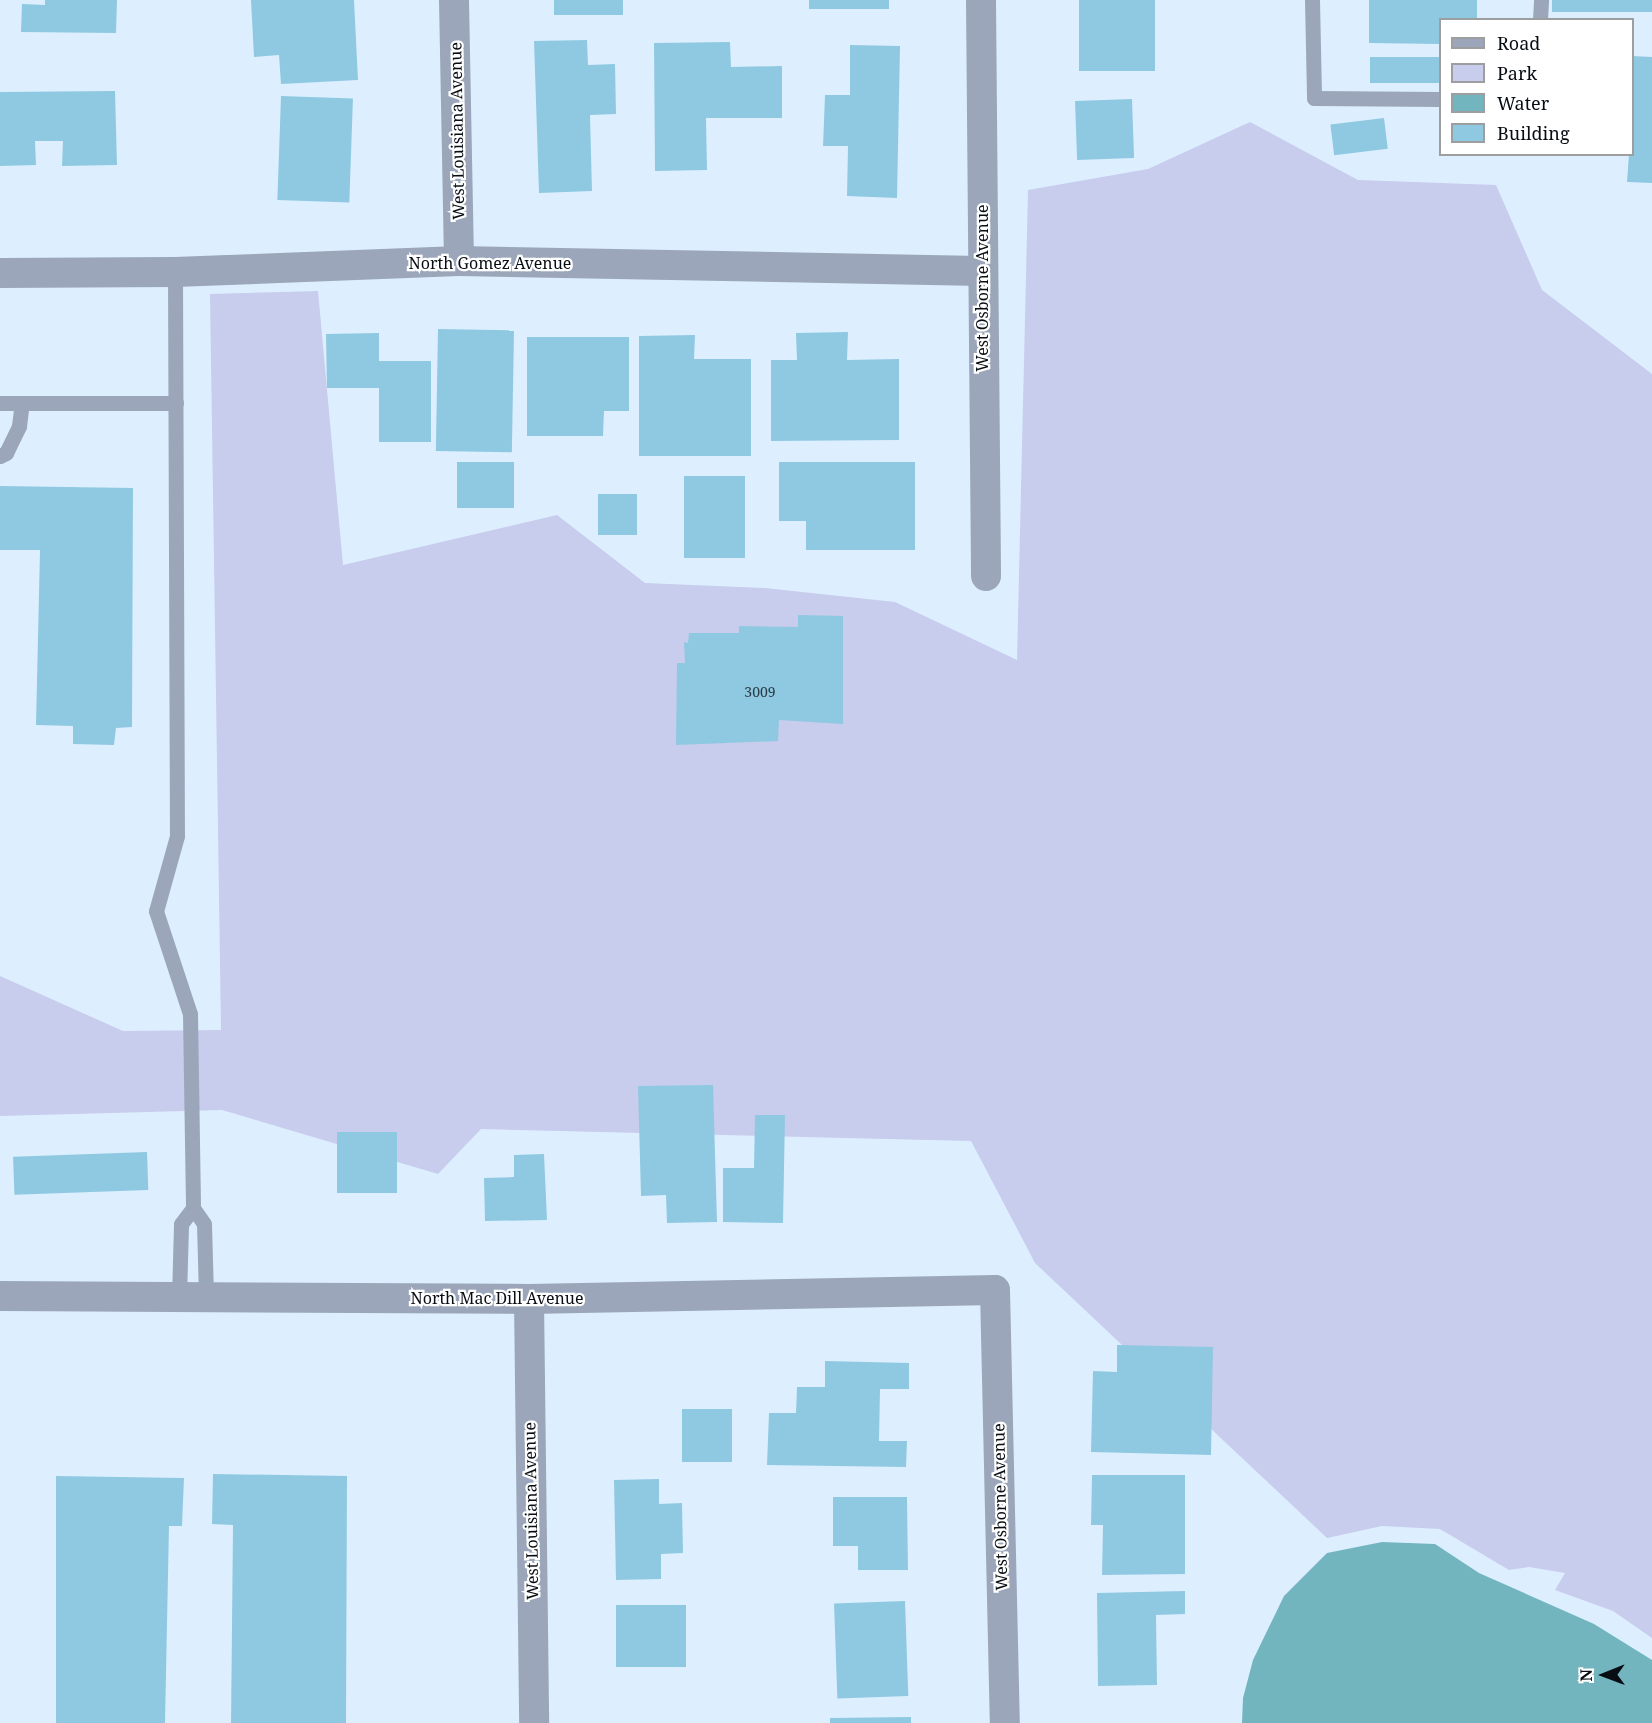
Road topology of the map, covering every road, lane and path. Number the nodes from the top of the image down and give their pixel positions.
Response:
1 (453, 0) edge
2 (981, 0) edge
3 (1312, 0) edge
4 (1540, 0) edge
5 (1540, 18) edge
6 (1439, 99) edge
7 (459, 261) junction
8 (981, 271) junction
9 (175, 272) junction
10 (0, 273) edge
11 (0, 403) edge
12 (176, 403) junction
13 (22, 404) junction
14 (0, 456) edge
15 (986, 576) dead end
16 (193, 1208) junction
17 (995, 1290) joint
18 (0, 1296) edge
19 (193, 1297) junction
20 (529, 1299) junction
21 (534, 1723) edge
22 (1005, 1723) edge

1 - 7 street, West Louisiana Avenue
2 - 8 street, West Osborne Avenue
3 - 6 lane
4 - 5 lane
7 - 8 street, North Gomez Avenue
7 - 9 street, North Gomez Avenue
8 - 15 street, West Osborne Avenue
9 - 10 street, North Gomez Avenue
9 - 12 lane
11 - 13 lane
12 - 13 lane
12 - 16 lane
13 - 14 lane
16 - 19 lane
16 - 19 lane
17 - 20 street, North Mac Dill Avenue
17 - 22 street, West Osborne Avenue
18 - 19 street, North Mac Dill Avenue
19 - 20 street, North Mac Dill Avenue
20 - 21 street, West Louisiana Avenue

